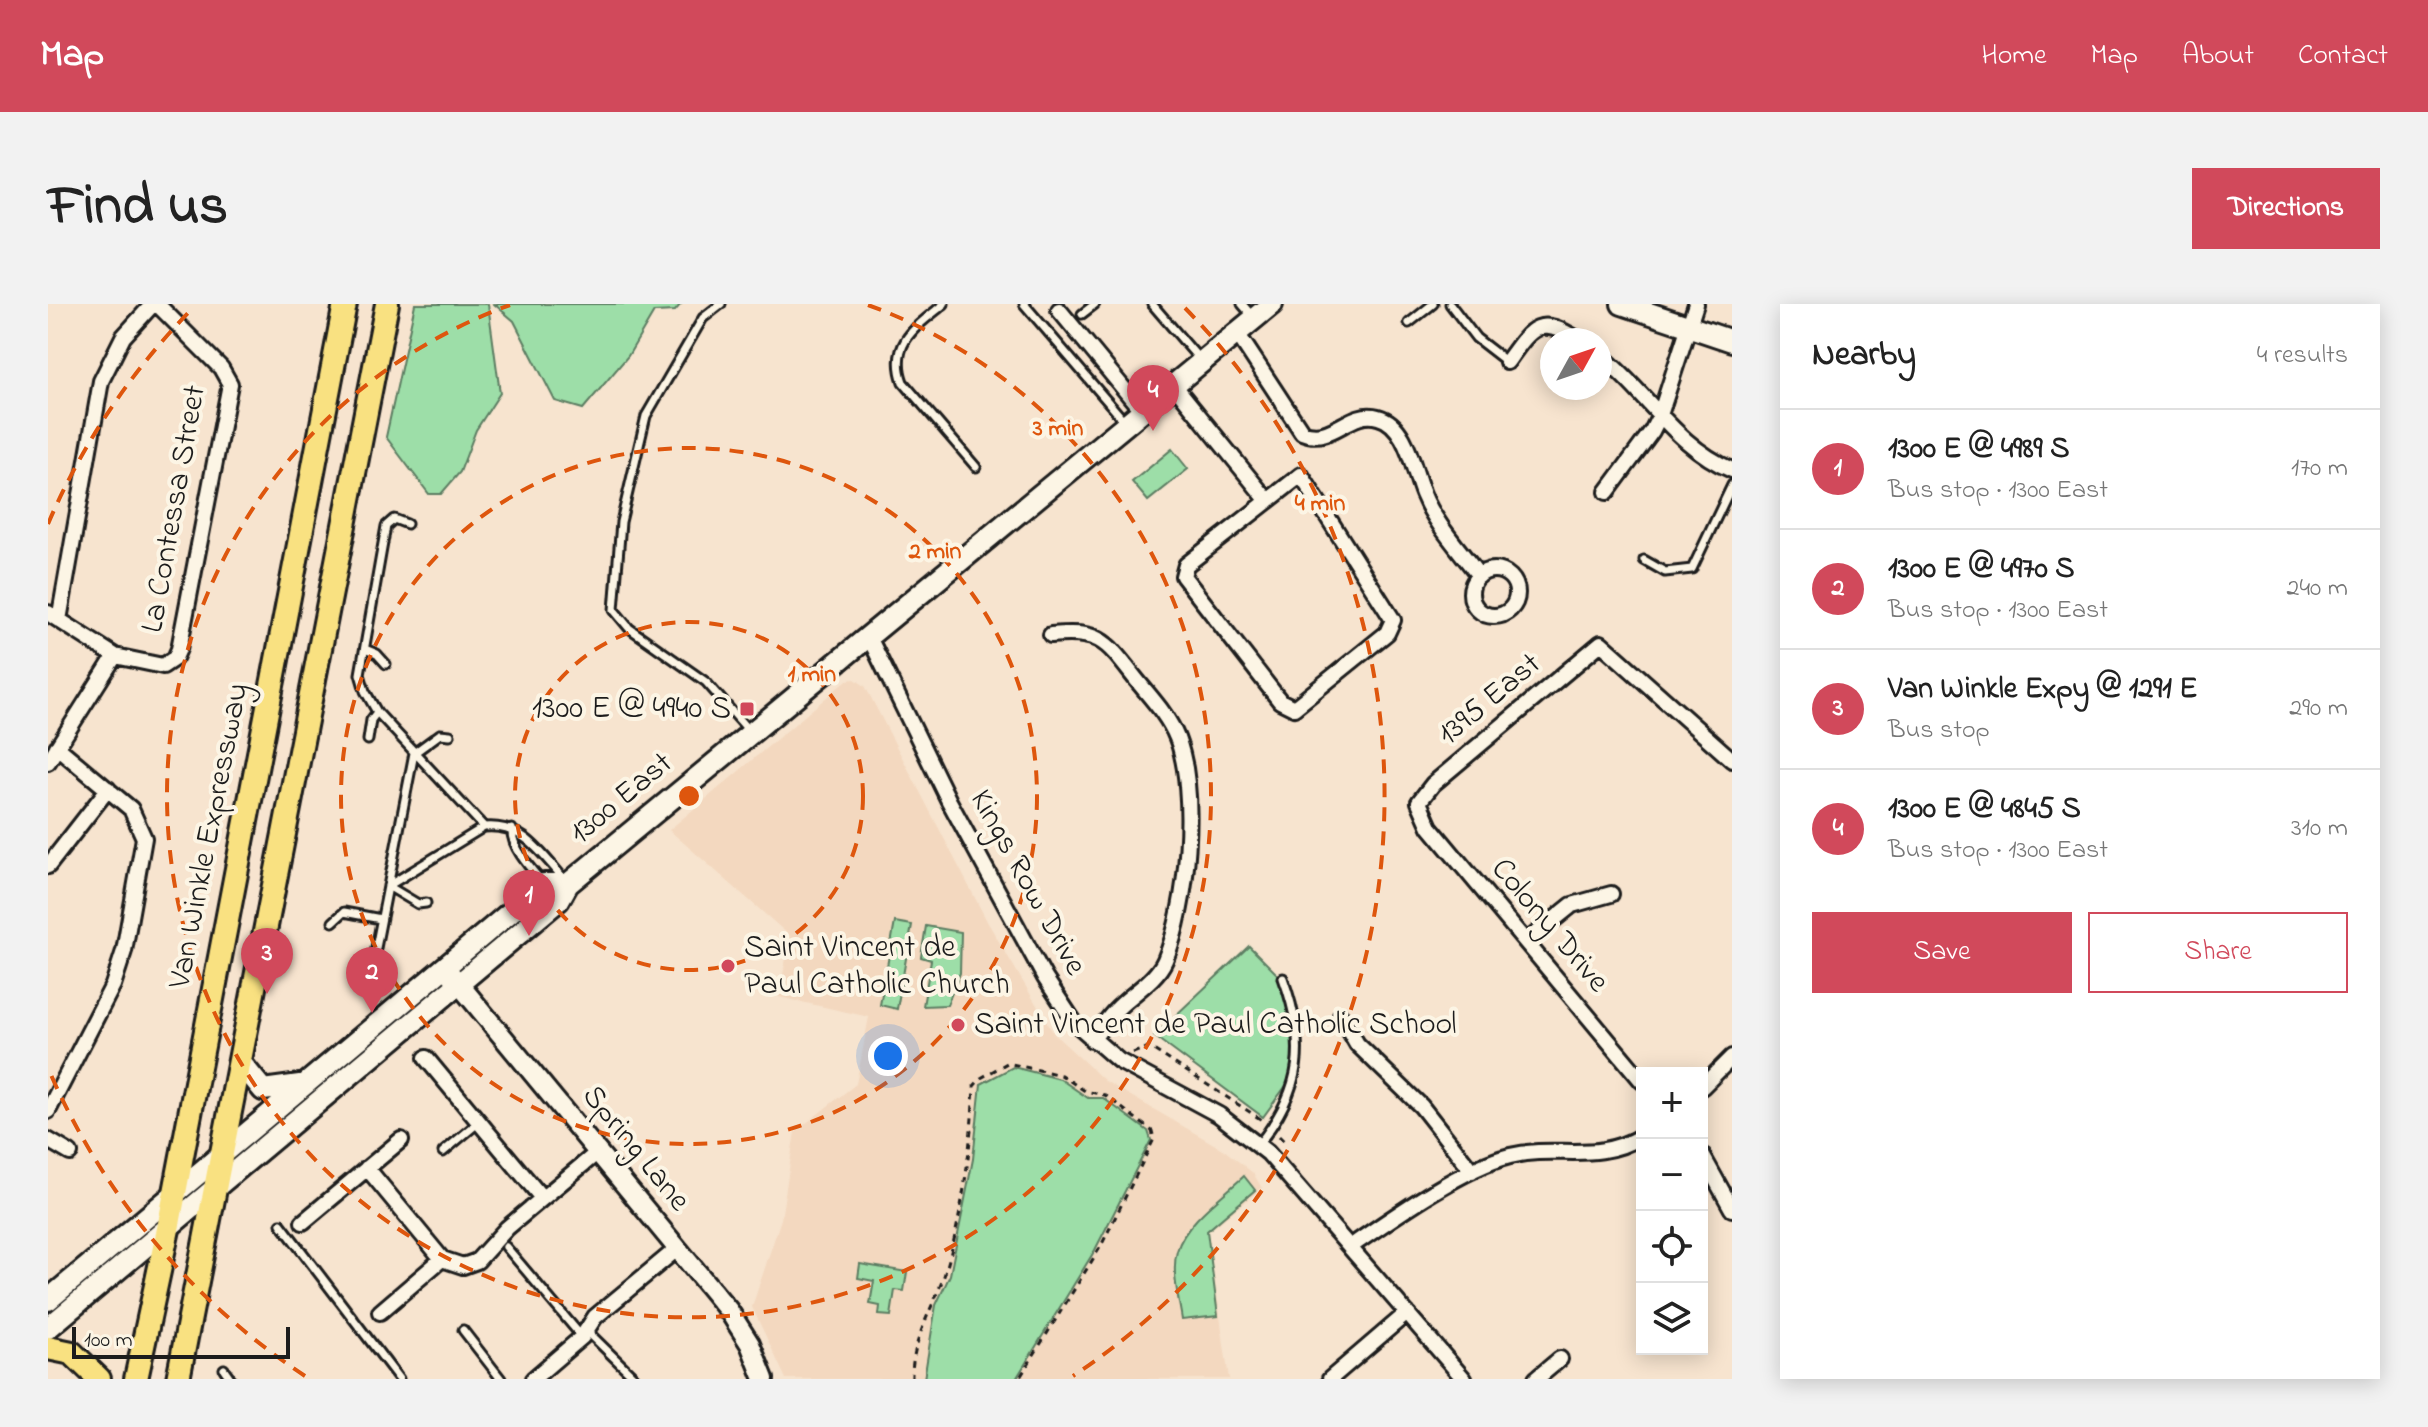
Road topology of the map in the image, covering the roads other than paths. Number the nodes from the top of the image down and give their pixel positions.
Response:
1 (155, 304) edge
2 (345, 304) edge
3 (387, 304) edge
4 (721, 304) edge
5 (944, 304) edge
6 (1024, 304) edge
7 (1095, 304) edge
8 (1152, 304) edge
9 (1272, 304) edge
10 (1433, 304) edge
11 (1450, 304) edge
12 (1622, 304) edge
13 (1696, 304) edge
14 (1057, 307) edge
15 (1248, 311) edge
16 (1082, 314) dead end
17 (1409, 323) dead end
18 (1689, 327) junction
19 (1556, 328) edge
20 (1237, 333) junction
21 (1732, 341) edge
22 (1202, 362) junction
23 (1507, 362) joint
24 (1612, 367) edge
25 (1174, 385) junction
26 (1660, 415) junction
27 (1135, 418) junction
28 (976, 467) dead end
29 (1732, 470) edge
30 (1732, 485) edge
31 (1607, 492) dead end
32 (1268, 501) junction
33 (407, 524) dead end
34 (1644, 560) dead end
35 (1479, 576) dead end
36 (54, 617) edge
37 (868, 635) junction
38 (1051, 635) dead end
39 (365, 649) junction
40 (115, 656) junction
41 (386, 664) dead end
42 (377, 712) junction
43 (750, 732) junction
44 (450, 735) dead end
45 (368, 740) dead end
46 (57, 747) junction
47 (414, 753) junction
48 (1732, 760) edge
49 (48, 762) edge
50 (108, 789) junction
51 (1419, 802) joint
52 (484, 827) junction
53 (512, 829) junction
54 (48, 866) edge
55 (544, 884) junction
56 (568, 884) junction
57 (388, 886) junction
58 (1611, 894) dead end
59 (426, 903) dead end
60 (381, 919) junction
61 (333, 922) dead end
62 (1526, 942) junction
63 (445, 967) junction
64 (1283, 978) dead end
65 (459, 983) junction
66 (368, 989) dead end
67 (1341, 1016) dead end
68 (1092, 1040) junction
69 (1732, 1057) edge
70 (426, 1058) dead end
71 (241, 1063) junction
72 (1636, 1074) edge
73 (1708, 1081) edge
74 (308, 1082) junction
75 (48, 1111) edge
76 (479, 1122) junction
77 (1636, 1138) edge
78 (48, 1140) edge
79 (401, 1140) dead end
80 (1258, 1145) junction
81 (599, 1151) junction
82 (224, 1152) junction
83 (443, 1152) dead end
84 (70, 1153) dead end
85 (1708, 1166) edge
86 (367, 1168) junction
87 (1472, 1171) junction
88 (217, 1187) junction
89 (174, 1195) junction
90 (542, 1198) junction
91 (1732, 1209) edge
92 (303, 1222) dead end
93 (281, 1224) dead end
94 (168, 1229) junction
95 (506, 1247) dead end
96 (1350, 1247) junction
97 (678, 1248) junction
98 (442, 1259) junction
99 (48, 1300) edge
100 (380, 1312) dead end
101 (1407, 1313) junction
102 (48, 1328) edge
103 (463, 1330) dead end
104 (584, 1334) junction
105 (48, 1348) edge
106 (1560, 1359) dead end
107 (224, 1369) dead end
108 (99, 1379) edge
109 (136, 1379) edge
110 (178, 1379) edge
111 (231, 1379) edge
112 (399, 1379) edge
113 (501, 1379) edge
114 (533, 1379) edge
115 (636, 1379) edge
116 (764, 1379) edge
117 (1330, 1379) edge
118 (1464, 1379) edge
119 (1536, 1379) edge

1 - 36 street
1 - 40 street, La Contessa Street
2 - 89 main road, Van Winkle Expressway
3 - 71 main road
4 - 43 lane
5 - 28 lane
6 - 27 lane
7 - 16 lane
8 - 22 lane
9 - 15 main road, 1300 East
10 - 17 lane
11 - 23 lane
12 - 18 main road
13 - 18 street
14 - 27 street
15 - 20 main road, 1300 East
18 - 21 main road
18 - 26 street
19 - 23 street
20 - 22 main road, 1300 East
20 - 35 street
22 - 25 main road, 1300 East
24 - 26 street
25 - 27 main road, 1300 East
25 - 32 street
26 - 29 street
26 - 31 street
27 - 37 main road, 1300 East
30 - 34 lane
32 - 32 street
33 - 39 lane
36 - 40 street, La Contessa Street
37 - 43 main road, 1300 East
37 - 68 street, Kings Row Drive
38 - 68 street
39 - 41 lane
39 - 42 lane
40 - 46 street
42 - 45 lane
42 - 47 lane
43 - 56 main road, 1300 East
44 - 47 lane
46 - 49 street
46 - 50 street
47 - 52 lane
47 - 57 lane
48 - 51 street, 1395 East
50 - 54 street
50 - 75 street
51 - 62 street, Colony Drive
52 - 53 lane
52 - 57 lane
53 - 55 lane
53 - 56 lane
55 - 56 main road, 1300 East
55 - 63 main road
56 - 65 main road, 1300 East
57 - 59 lane
57 - 60 lane
58 - 62 street
60 - 61 lane
60 - 66 lane
62 - 72 street, Colony Drive
63 - 65 street, Spring Lane
63 - 74 main road
64 - 80 lane
65 - 81 street, Spring Lane
65 - 88 main road, 1300 East
67 - 87 street
68 - 80 street, Kings Row Drive
69 - 73 street
70 - 76 street
71 - 74 main road
71 - 82 main road
74 - 82 main road
76 - 83 lane
76 - 90 street
77 - 87 street
78 - 84 street
79 - 86 street
80 - 96 street, Kings Row Drive
81 - 90 street
81 - 97 street, Spring Lane
82 - 88 main road
82 - 89 main road
85 - 91 street
86 - 92 street
86 - 98 street
87 - 96 street
88 - 94 main road, 1300 East
88 - 110 main road
89 - 94 main road, Van Winkle Expressway
89 - 99 main road
90 - 98 street
93 - 112 lane
94 - 102 main road, 1300 East
94 - 109 main road, Van Winkle Expressway
95 - 104 lane
96 - 101 street, Kings Row Drive
97 - 104 street
97 - 116 street, Spring Lane
98 - 100 street
101 - 117 street
101 - 118 street, Kings Row Drive
103 - 113 lane
104 - 114 street
104 - 115 lane
105 - 108 main road
106 - 119 street
107 - 111 lane

